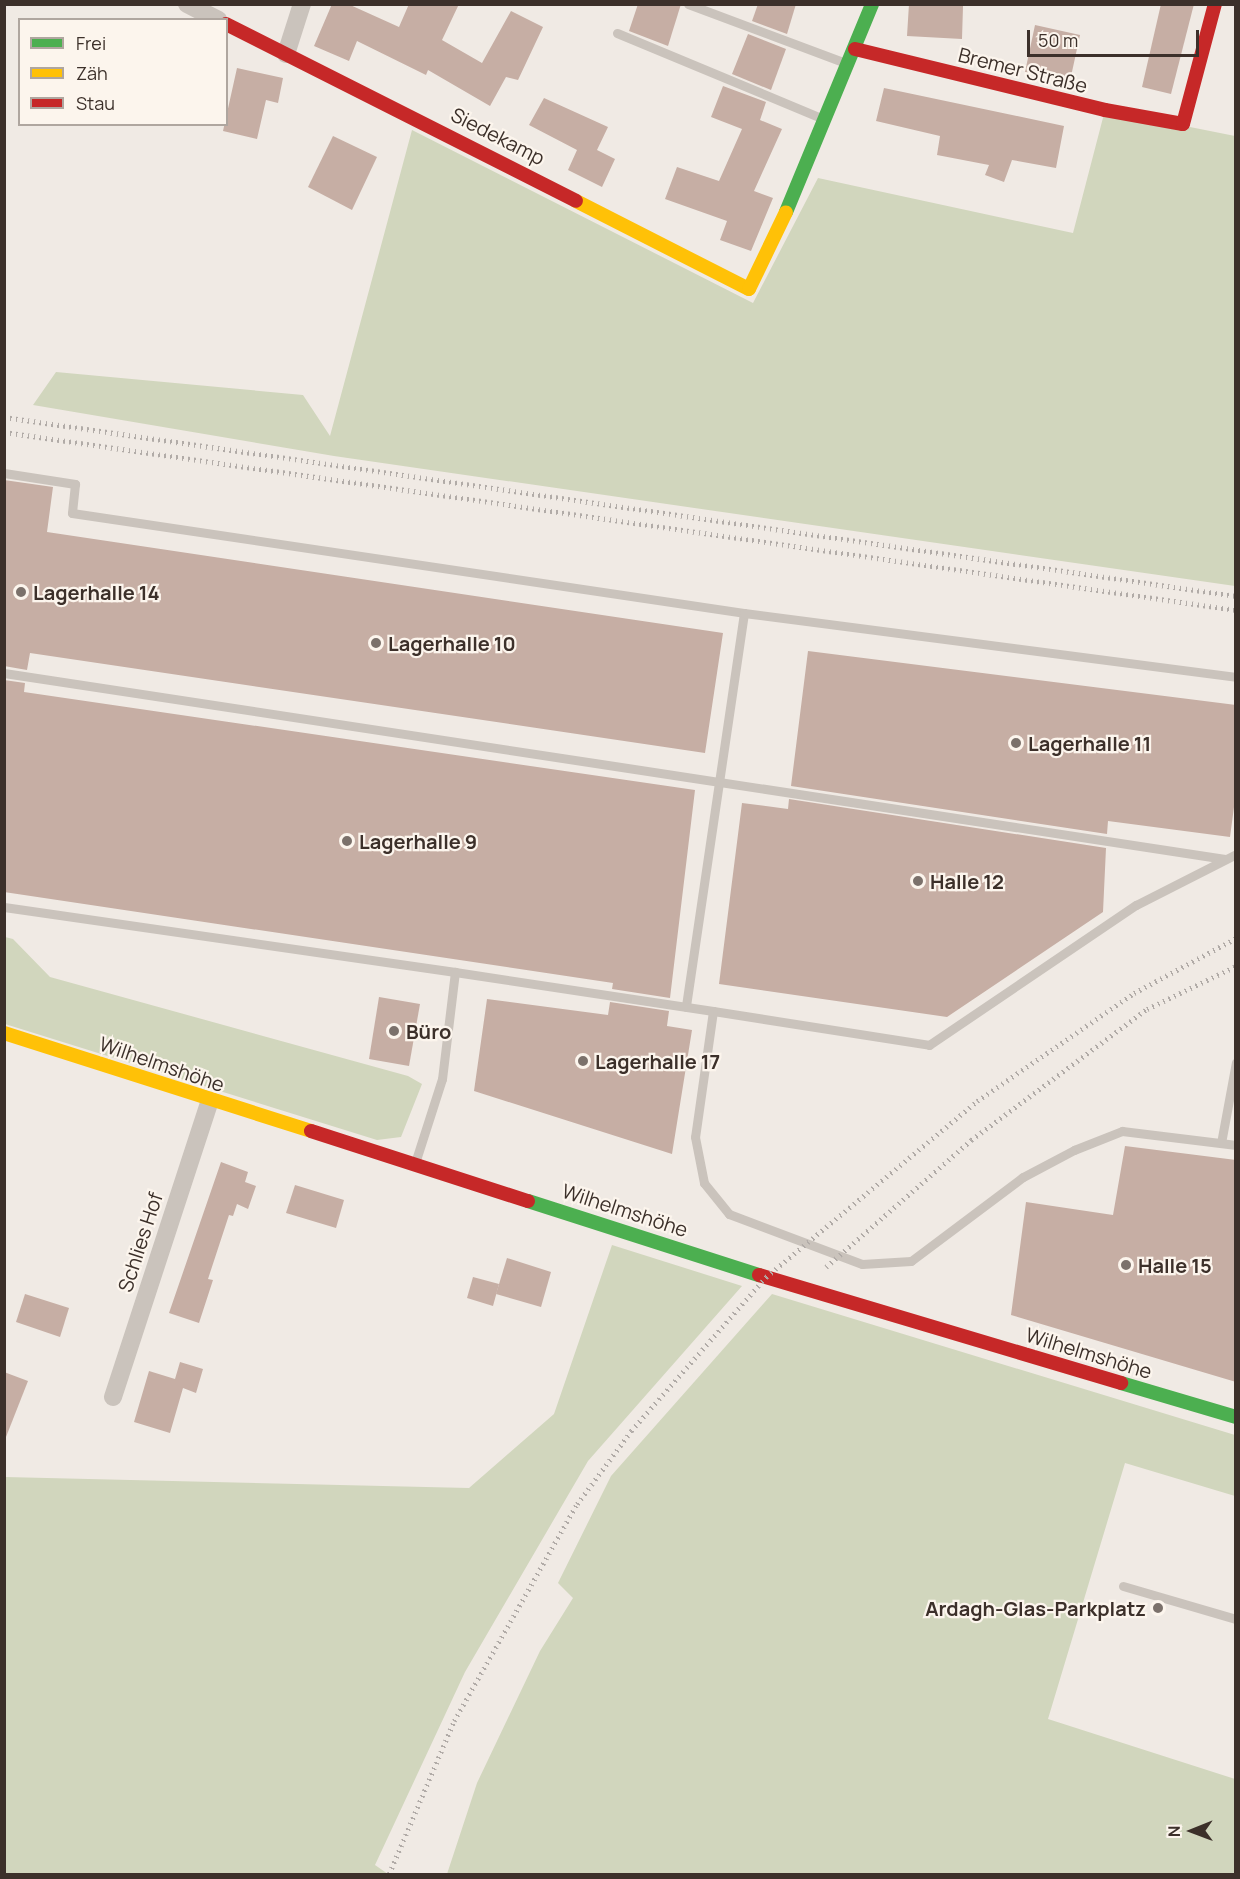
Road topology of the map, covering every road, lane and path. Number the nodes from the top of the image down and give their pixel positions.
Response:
1 (187, 4) edge
2 (302, 4) edge
3 (688, 4) edge
4 (872, 4) edge
5 (1215, 4) edge
6 (214, 18) edge
7 (228, 25) edge
8 (617, 33) dead end
9 (855, 49) junction
10 (286, 54) junction
11 (849, 64) junction
12 (827, 120) junction
13 (4, 473) edge
14 (744, 613) junction
15 (4, 673) edge
16 (1236, 677) edge
17 (719, 782) junction
18 (1236, 854) edge
19 (1225, 859) junction
20 (4, 907) edge
21 (455, 972) junction
22 (686, 1007) junction
23 (713, 1011) junction
24 (4, 1033) edge
25 (1236, 1062) edge
26 (210, 1101) junction
27 (1221, 1143) junction
28 (1236, 1145) edge
29 (414, 1164) junction
30 (113, 1397) dead end
31 (1236, 1417) edge
32 (1123, 1586) dead end
33 (1236, 1619) edge

1 - 6 street
2 - 10 street
3 - 11 lane
4 - 9 street
5 - 9 street, Bremer Straße
7 - 10 street, Siedekamp
8 - 12 lane
9 - 11 street
10 - 12 street, Siedekamp
11 - 12 street
13 - 14 lane
14 - 16 lane
14 - 17 lane
15 - 17 lane
17 - 19 lane
17 - 22 lane
18 - 19 lane
19 - 23 lane
20 - 21 lane
21 - 22 lane
21 - 29 lane
22 - 23 lane
23 - 27 lane
24 - 26 street, Wilhelmshöhe
25 - 27 lane
26 - 29 street, Wilhelmshöhe
26 - 30 street, Schlies Hof
27 - 28 lane
29 - 31 street, Wilhelmshöhe
32 - 33 lane

